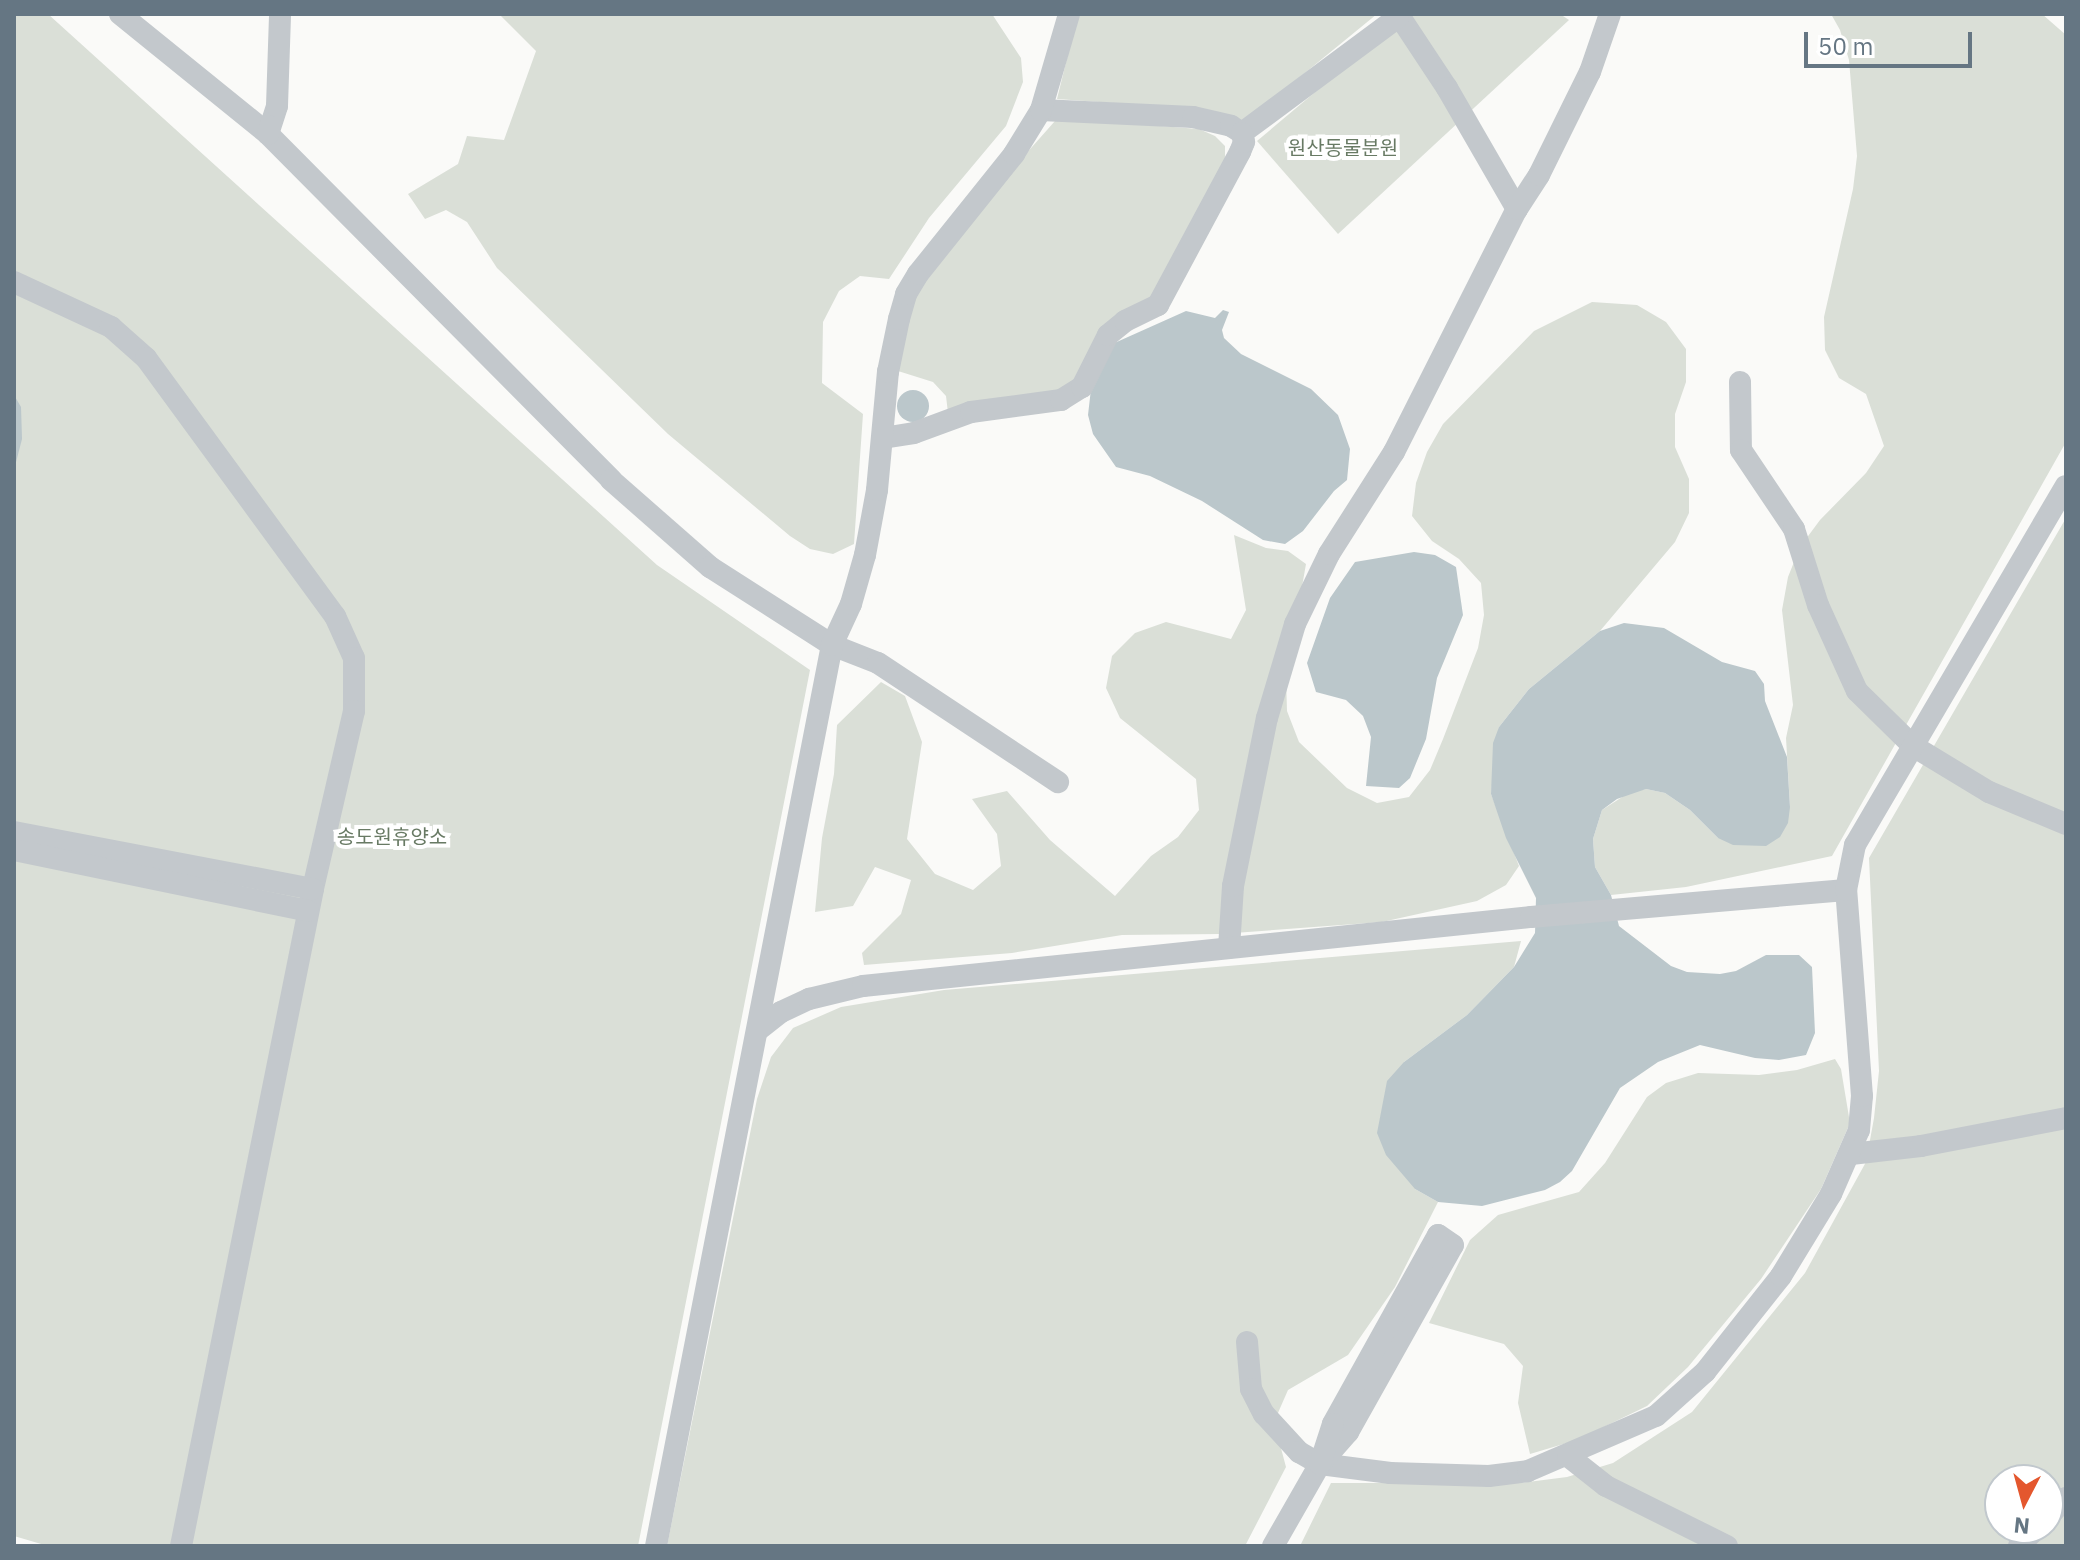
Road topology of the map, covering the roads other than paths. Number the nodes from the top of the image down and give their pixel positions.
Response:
1 (280, 14) edge
2 (1069, 14) edge
3 (1610, 14) edge
4 (125, 15) edge
5 (1398, 16) edge
6 (1041, 110) junction
7 (1242, 133) junction
8 (268, 134) junction
9 (1517, 209) junction
10 (14, 282) edge
11 (1740, 382) dead end
12 (883, 438) junction
13 (2066, 486) edge
14 (832, 645) junction
15 (1913, 746) junction
16 (1058, 782) dead end
17 (2066, 824) edge
18 (14, 832) edge
19 (14, 850) edge
20 (1846, 890) junction
21 (311, 900) junction
22 (1229, 948) junction
23 (758, 1030) junction
24 (2066, 1118) edge
25 (1851, 1154) junction
26 (1247, 1342) dead end
27 (1568, 1456) junction
28 (1320, 1464) junction
29 (181, 1546) edge
30 (656, 1546) edge
31 (1273, 1546) edge
32 (1727, 1546) edge

1 - 8 street
2 - 6 street
3 - 9 street
4 - 8 street
5 - 7 street
5 - 9 street
6 - 7 street
6 - 12 street
7 - 12 street
8 - 14 street
9 - 22 street
10 - 21 street
11 - 15 street
12 - 14 street
13 - 15 street
14 - 16 street
14 - 23 street
15 - 17 street
15 - 20 street
18 - 21 street
19 - 21 street
20 - 22 street
20 - 25 street
21 - 29 street
22 - 23 street
23 - 30 street
24 - 25 street
25 - 27 street
26 - 28 street
27 - 28 street
27 - 32 street
28 - 28 street
28 - 31 street

